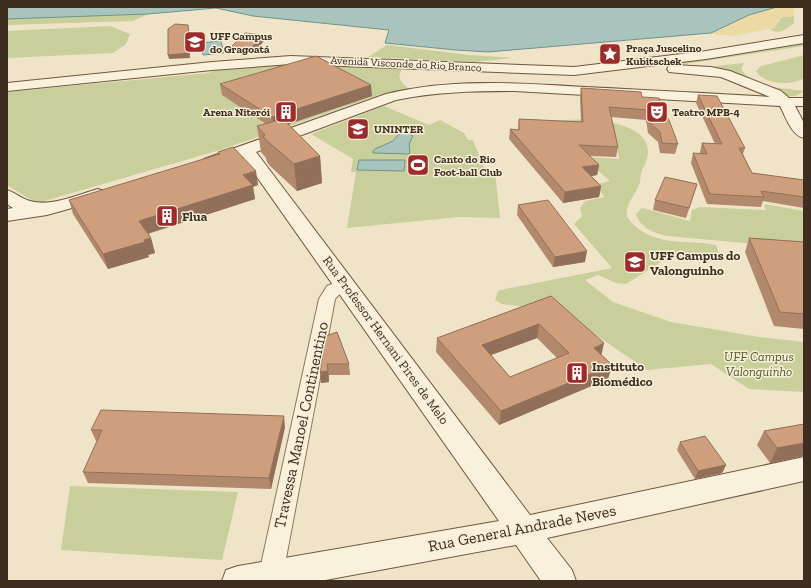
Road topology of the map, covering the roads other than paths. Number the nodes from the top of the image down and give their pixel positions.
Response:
1 (804, 40) edge
2 (430, 65) junction
3 (615, 67) junction
4 (747, 81) junction
5 (7, 87) edge
6 (422, 91) junction
7 (743, 100) junction
8 (785, 102) junction
9 (804, 102) edge
10 (804, 133) edge
11 (247, 151) junction
12 (193, 168) edge
13 (112, 191) edge
14 (7, 196) edge
15 (47, 209) junction
16 (7, 215) edge
17 (344, 284) junction
18 (804, 469) edge
19 (524, 530) junction
20 (271, 574) junction
21 (238, 581) edge
22 (560, 581) edge

1 - 3 street, Avenida Visconde do Rio Branco
2 - 3 street, Avenida Visconde do Rio Branco
2 - 5 street, Avenida Visconde do Rio Branco
2 - 6 street
3 - 4 street
4 - 7 street
4 - 8 street
6 - 7 street, Avenida Visconde do Rio Branco
6 - 11 street, Avenida Visconde do Rio Branco
7 - 8 street, Avenida Visconde do Rio Branco
8 - 9 street, Avenida Visconde do Rio Branco
8 - 10 street
11 - 12 street, Avenida Visconde do Rio Branco
11 - 17 street, Rua Professor Hernani Pires de Melo
13 - 15 street
14 - 15 street
15 - 16 street
17 - 19 street, Rua Professor Hernani Pires de Melo
17 - 20 street, Travessa Manoel Continentino
18 - 19 street, Rua General Andrade Neves
19 - 20 street, Rua General Andrade Neves
19 - 22 street, Rua Professor Hernani Pires de Melo
20 - 21 street, Rua General Andrade Neves

